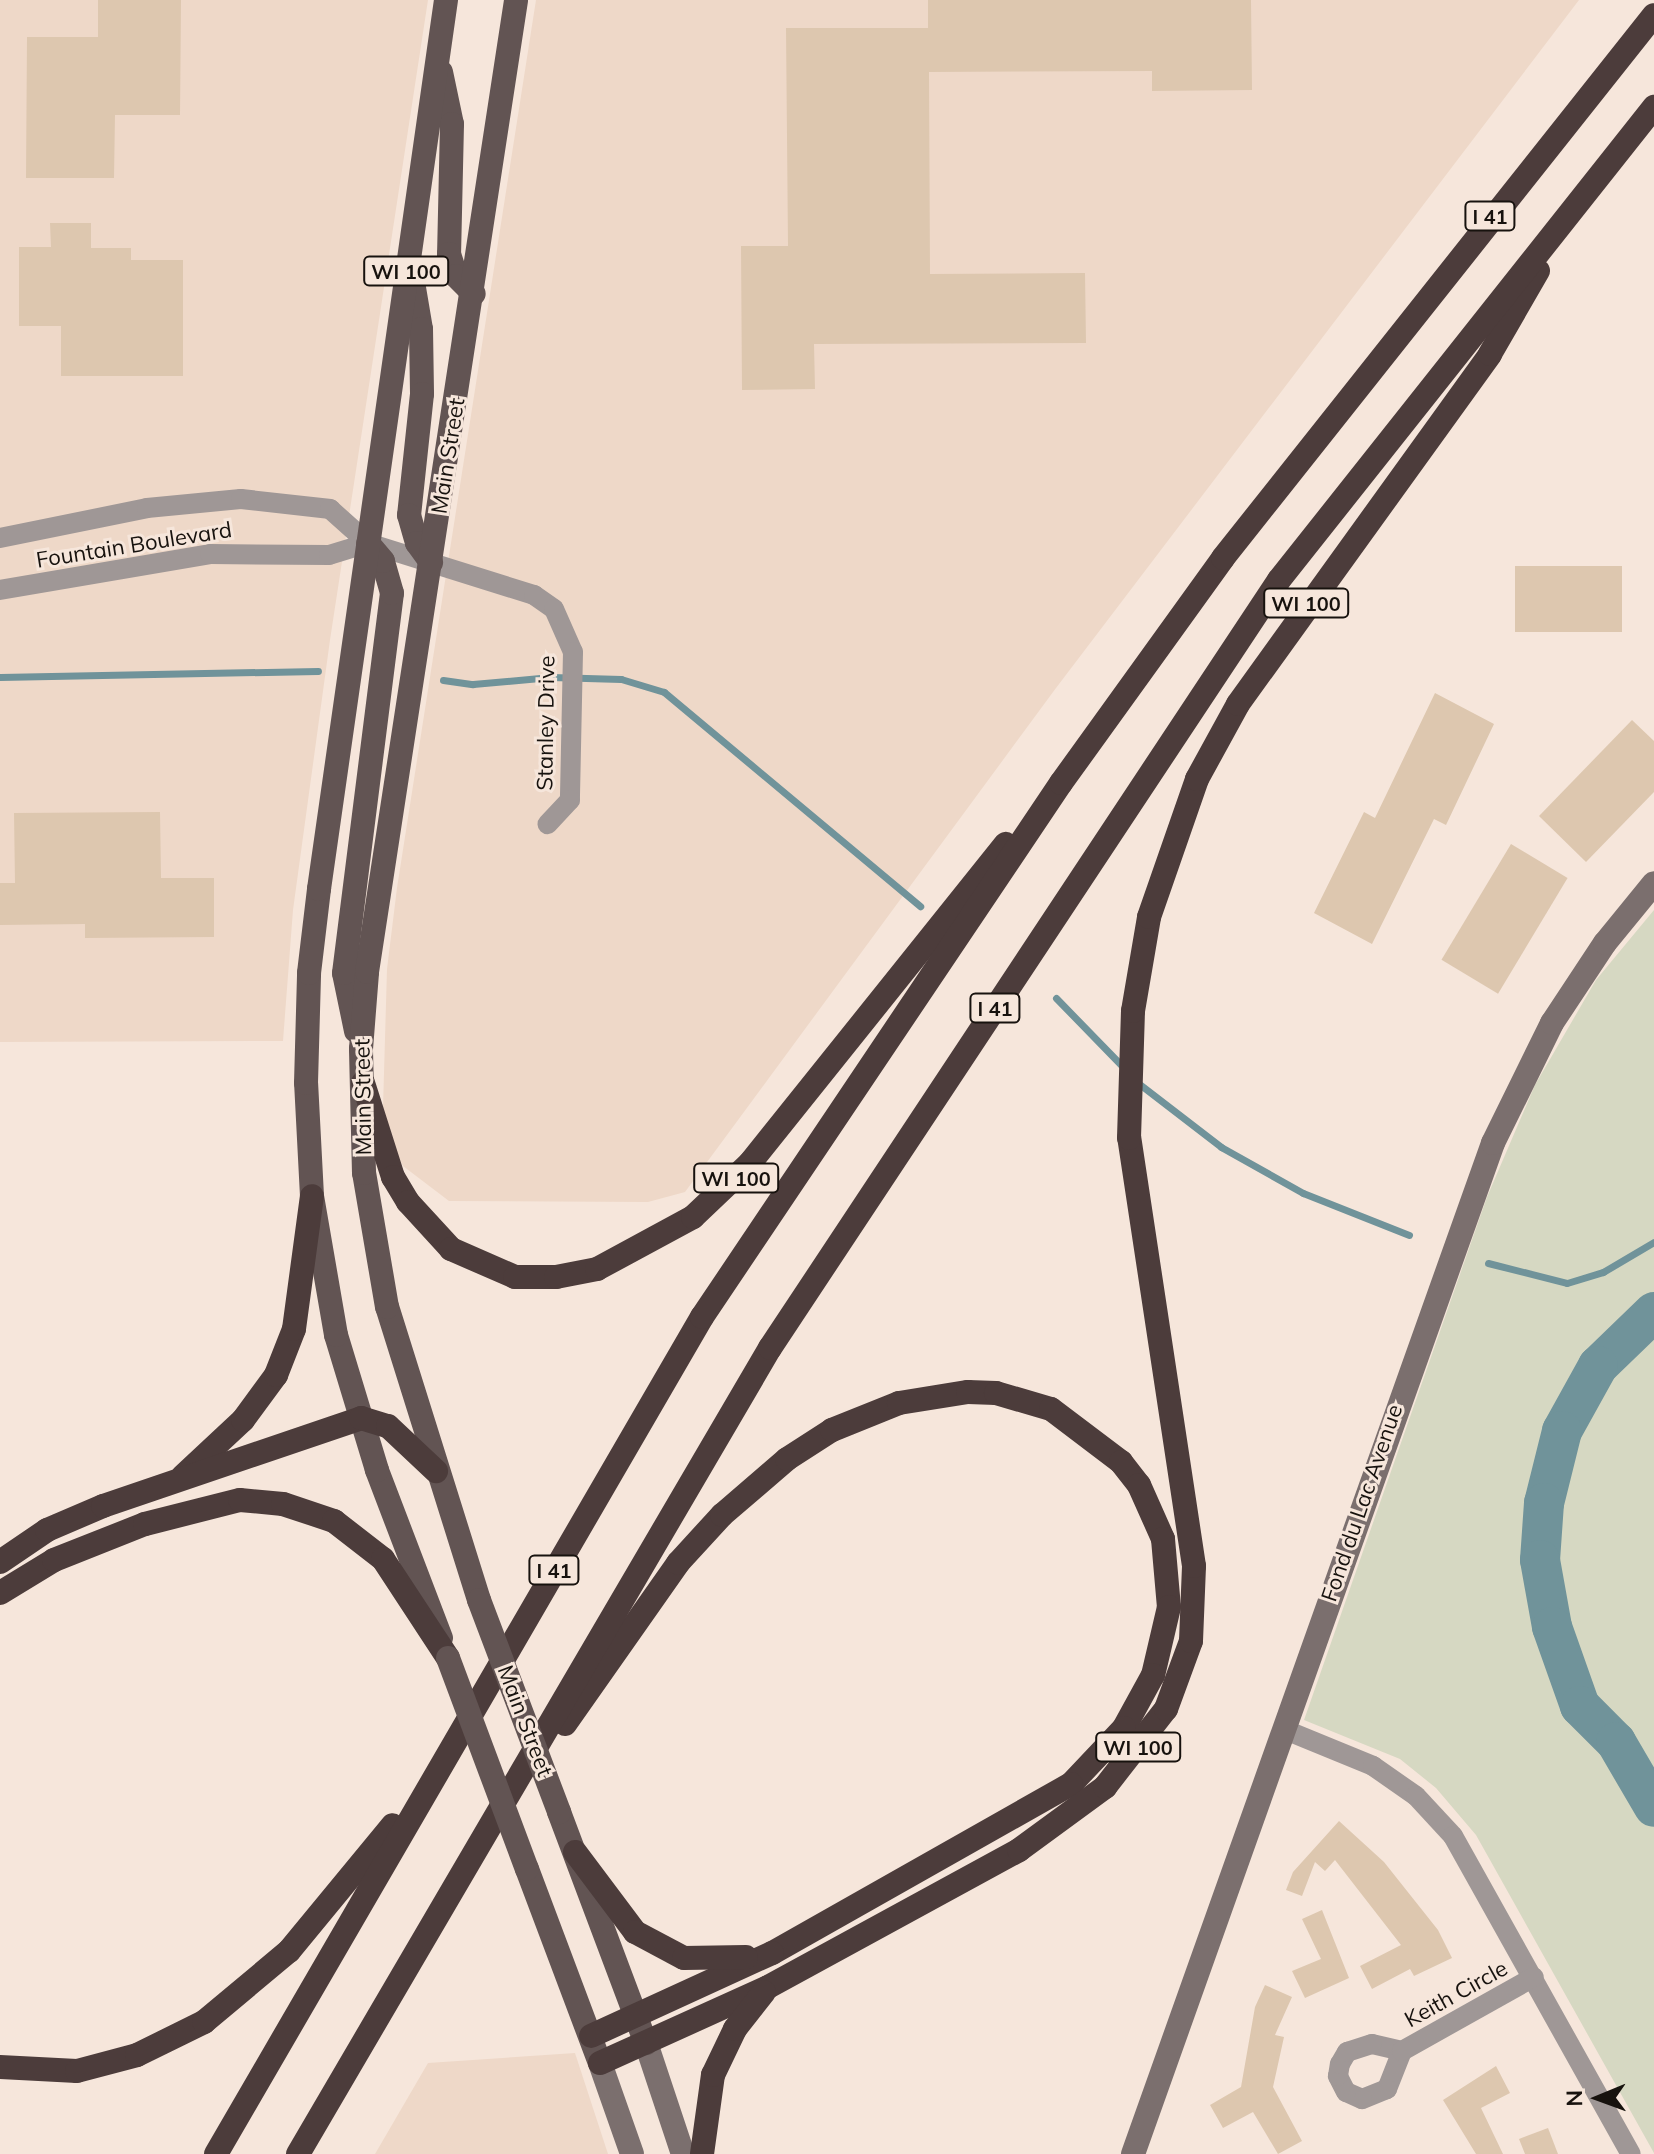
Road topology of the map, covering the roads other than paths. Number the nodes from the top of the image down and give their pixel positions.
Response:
1 (446, 0) edge
2 (516, 0) edge
3 (1654, 15) edge
4 (438, 54) junction
5 (1654, 107) edge
6 (1581, 197) junction
7 (408, 253) junction
8 (474, 294) junction
9 (0, 538) edge
10 (368, 543) junction
11 (431, 562) junction
12 (0, 590) edge
13 (1061, 783) junction
14 (548, 824) dead end
15 (1654, 883) edge
16 (361, 1049) junction
17 (363, 1083) junction
18 (312, 1196) junction
19 (361, 1418) junction
20 (436, 1471) junction
21 (175, 1483) junction
22 (0, 1562) edge
23 (0, 1593) edge
24 (448, 1658) junction
25 (1283, 1729) junction
26 (437, 1770) junction
27 (575, 1852) junction
28 (468, 1860) junction
29 (772, 1953) junction
30 (1534, 1977) junction
31 (768, 1987) junction
32 (636, 2017) junction
33 (591, 2036) junction
34 (646, 2043) junction
35 (1402, 2051) dead end
36 (600, 2063) junction
37 (0, 2067) edge
38 (216, 2154) edge
39 (298, 2154) edge
40 (632, 2154) edge
41 (683, 2154) edge
42 (702, 2154) edge
43 (1133, 2154) edge
44 (1631, 2154) edge

1 - 4 main road, WI 100
2 - 8 main road, Main Street / WI 100
3 - 13 highway, I 41
4 - 7 main road, WI 100
4 - 8 main road
5 - 6 highway, I 41
6 - 28 highway, I 41
6 - 31 highway, WI 100
7 - 10 main road, WI 100
7 - 11 main road
8 - 11 main road, Main Street / WI 100
9 - 10 street, Fountain Boulevard
10 - 11 street, Stanley Drive
10 - 12 street, Fountain Boulevard
10 - 16 main road
10 - 18 main road, WI 100
11 - 14 street, Stanley Drive
11 - 16 main road, Main Street / WI 100
13 - 17 highway, WI 100
13 - 26 highway, I 41
15 - 25 street, Fond du Lac Avenue
16 - 17 main road, Main Street / WI 100
17 - 20 main road, Main Street / WI 100
18 - 19 main road, WI 100
18 - 21 highway
19 - 20 highway
19 - 21 highway
19 - 24 main road, WI 100
20 - 27 main road, Main Street / WI 100, bridge
21 - 22 highway
23 - 24 highway
24 - 33 main road, WI 100, bridge
25 - 30 street
25 - 43 street, Fond du Lac Avenue
26 - 37 highway
26 - 38 highway, I 41
27 - 29 highway
27 - 32 main road, Main Street / WI 100
28 - 29 highway
28 - 39 highway, I 41
29 - 32 highway
30 - 35 street, Keith Circle
30 - 44 street
31 - 34 highway, WI 100
31 - 42 highway
32 - 33 highway
32 - 34 main road, Main Street
33 - 36 main road, WI 100
34 - 36 highway, WI 100
34 - 41 street, Main Street
36 - 40 street

